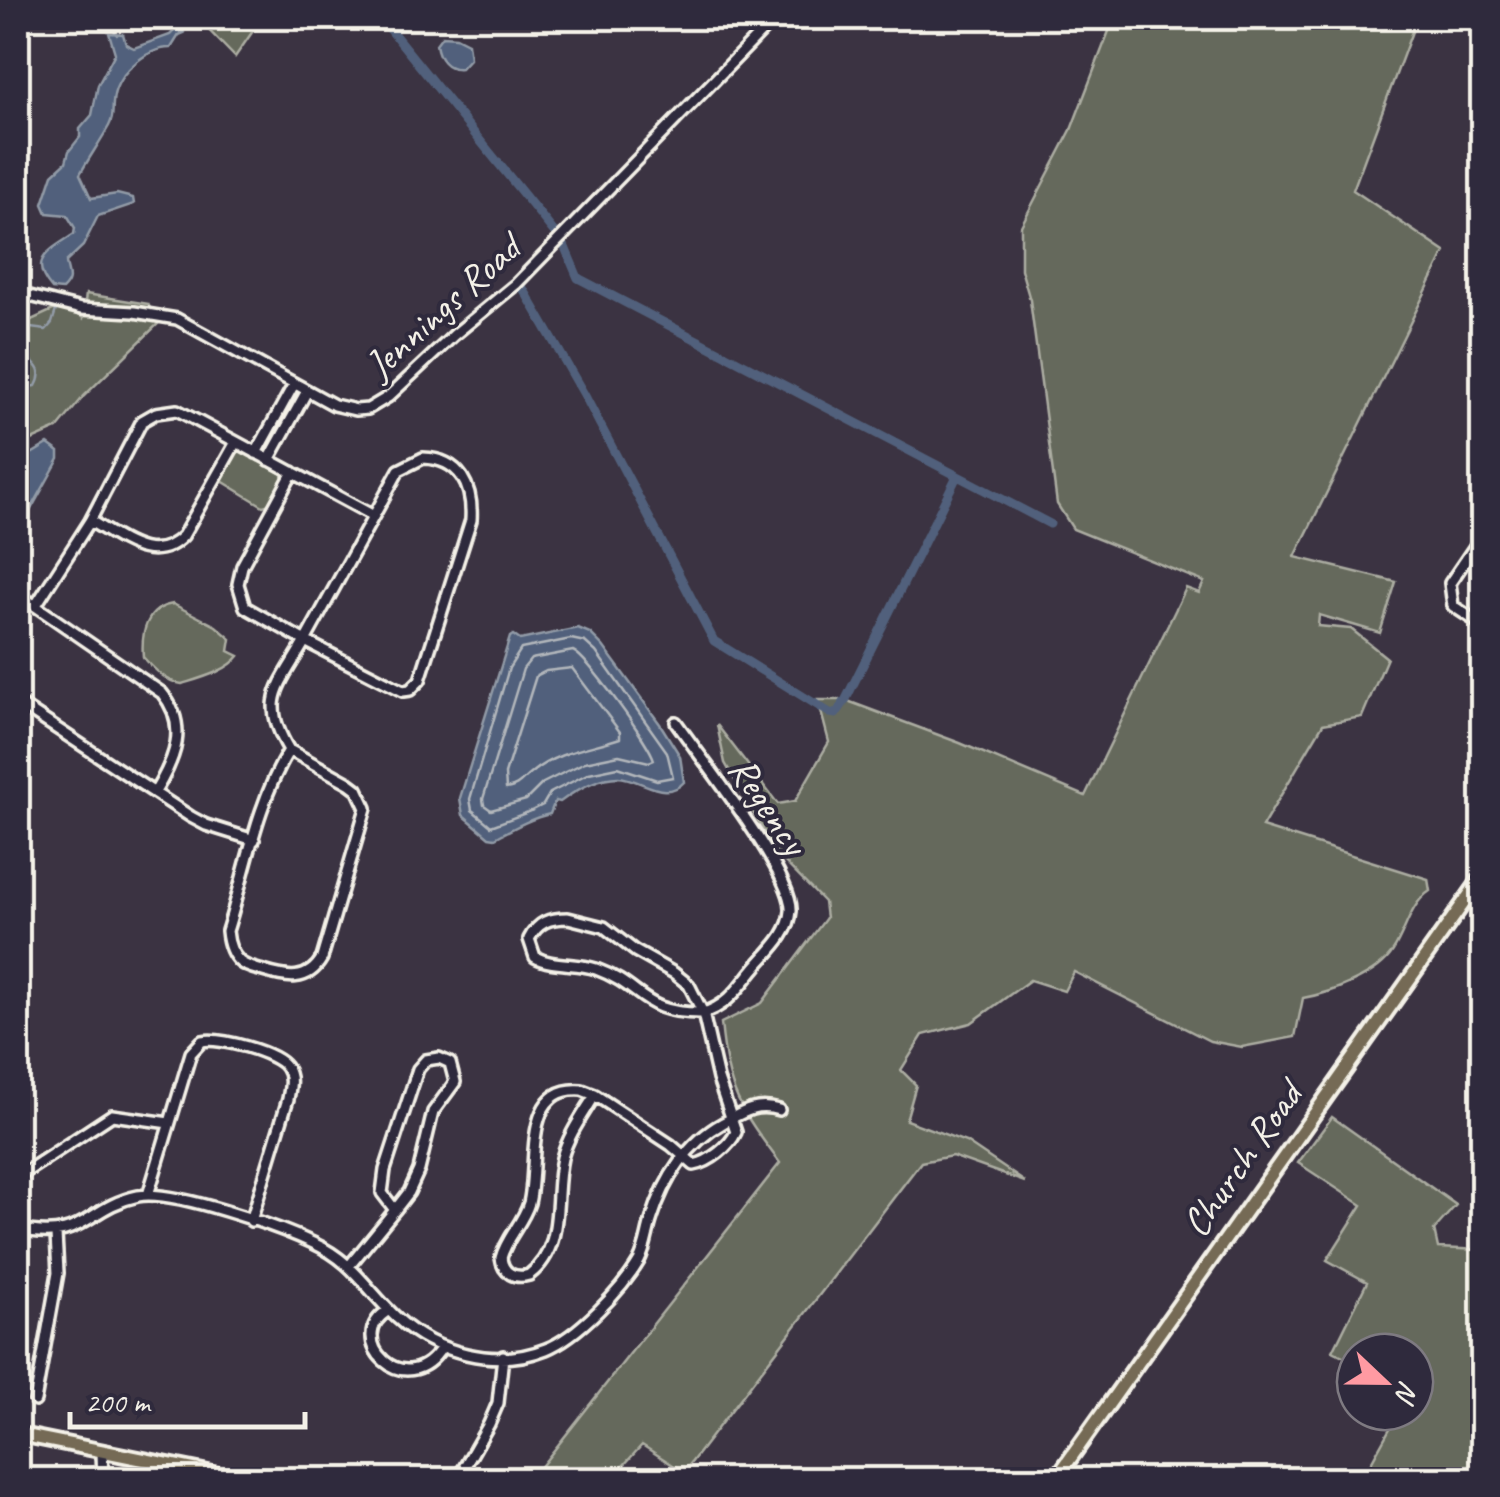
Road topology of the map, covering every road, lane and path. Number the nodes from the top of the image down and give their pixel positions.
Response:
1 (775, 18) edge
2 (18, 293) edge
3 (294, 384) junction
4 (308, 391) junction
5 (236, 442) junction
6 (256, 452) junction
7 (270, 460) junction
8 (293, 472) junction
9 (372, 515) junction
10 (90, 521) junction
11 (1482, 536) edge
12 (18, 594) edge
13 (36, 606) junction
14 (1482, 626) edge
15 (305, 641) junction
16 (18, 702) edge
17 (676, 722) dead end
18 (289, 750) junction
19 (156, 792) junction
20 (254, 840) junction
21 (1482, 877) edge
22 (703, 1013) junction
23 (595, 1095) junction
24 (780, 1110) dead end
25 (732, 1117) junction
26 (169, 1123) junction
27 (684, 1157) junction
28 (18, 1176) edge
29 (148, 1195) junction
30 (395, 1210) junction
31 (251, 1220) junction
32 (18, 1229) edge
33 (56, 1234) junction
34 (350, 1265) junction
35 (389, 1310) junction
36 (442, 1347) junction
37 (503, 1356) junction
38 (35, 1400) dead end
39 (18, 1434) edge
40 (102, 1452) junction
41 (103, 1480) edge
42 (245, 1480) edge
43 (457, 1480) edge
44 (1055, 1480) edge

1 - 4 street, Jennings Road
2 - 3 street, Jennings Road
3 - 4 street, Jennings Road
3 - 6 street
4 - 7 street
5 - 6 street
5 - 10 street
5 - 10 street
6 - 7 street
7 - 8 street
8 - 9 street
8 - 15 street
9 - 15 street
9 - 15 street
10 - 13 street
11 - 14 street
12 - 13 street
13 - 19 street
15 - 18 street
16 - 19 street
17 - 22 street, Regency
18 - 20 street
18 - 20 street
19 - 20 street
21 - 44 main road, Church Road
22 - 22 street
22 - 25 street
23 - 23 street
23 - 27 street
24 - 25 street
25 - 27 street
25 - 27 street
26 - 28 street
26 - 29 street
26 - 31 street
27 - 37 street
29 - 31 street
29 - 33 street
30 - 30 street
30 - 34 street
31 - 34 street
32 - 33 street
33 - 38 street
34 - 35 street
35 - 36 street
35 - 36 street
36 - 37 street
37 - 43 street
39 - 40 main road
40 - 41 street
40 - 42 main road

